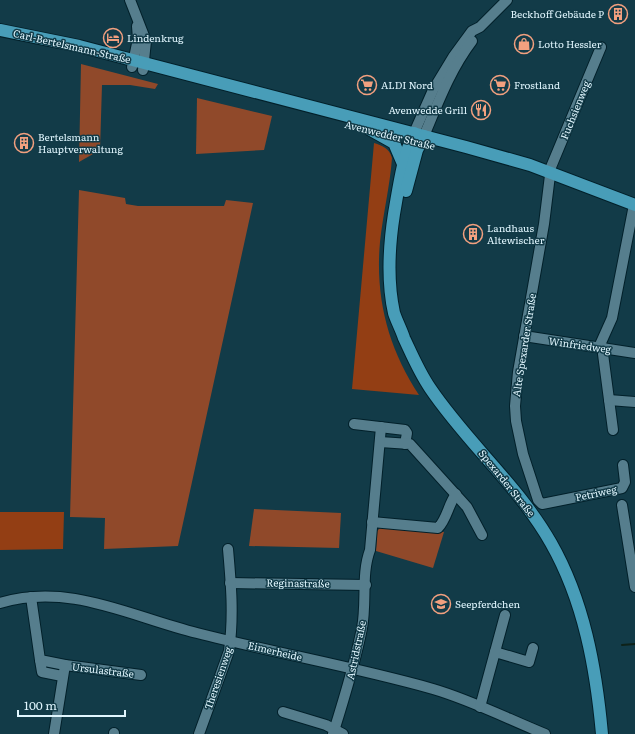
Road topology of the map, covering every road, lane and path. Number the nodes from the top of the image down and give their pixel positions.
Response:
1 (507, 0) edge
2 (131, 4) edge
3 (0, 30) edge
4 (0, 37) edge
5 (601, 47) dead end
6 (138, 65) junction
7 (369, 129) junction
8 (418, 138) junction
9 (403, 164) junction
10 (551, 176) junction
11 (634, 208) edge
12 (524, 336) junction
13 (404, 338) junction
14 (601, 347) junction
15 (635, 353) edge
16 (609, 400) junction
17 (635, 402) edge
18 (354, 424) dead end
19 (381, 427) junction
20 (612, 430) dead end
21 (380, 442) junction
22 (405, 444) junction
23 (623, 465) dead end
24 (456, 494) junction
25 (546, 503) joint
26 (622, 505) dead end
27 (372, 522) junction
28 (482, 535) dead end
29 (632, 541) edge
30 (228, 549) dead end
31 (230, 583) junction
32 (366, 585) junction
33 (635, 587) edge
34 (31, 597) junction
35 (0, 603) edge
36 (505, 615) dead end
37 (230, 641) junction
38 (533, 648) dead end
39 (496, 652) junction
40 (40, 660) junction
41 (65, 665) junction
42 (353, 668) junction
43 (141, 674) dead end
44 (62, 676) junction
45 (480, 707) junction
46 (283, 712) dead end
47 (337, 733) edge
48 (54, 734) edge
49 (199, 734) edge
50 (545, 734) edge
51 (602, 734) edge

1 - 8 street
2 - 6 street
3 - 6 main road, Carl-Bertelsmann-Straße
4 - 6 main road, Carl-Bertelsmann-Straße
5 - 10 street, Fuchsienweg
6 - 7 main road, Avenwedder Straße
6 - 8 main road, Avenwedder Straße
7 - 8 main road, Avenwedder Straße
7 - 9 main road
8 - 9 main road, Spexarder Straße
8 - 10 main road, Avenwedder Straße
8 - 13 main road, Spexarder Straße
9 - 13 main road, Spexarder Straße
10 - 11 main road, Avenwedder Straße
10 - 12 street, Alte Spexarder Straße
11 - 14 street
12 - 14 street, Winfriedweg
12 - 25 street, Alte Spexarder Straße
13 - 51 main road, Spexarder Straße
14 - 15 street, Winfriedweg
14 - 16 street
16 - 17 street
16 - 20 street
18 - 19 street
19 - 21 street, Astridstraße
19 - 22 street
21 - 22 street
21 - 27 street, Astridstraße
22 - 24 street
23 - 25 street, Petriweg
24 - 27 street
24 - 28 street
26 - 29 street
27 - 32 street, Astridstraße
29 - 33 street
30 - 31 street, Theresienweg
31 - 32 street, Reginastraße
31 - 37 street, Theresienweg
32 - 42 street, Astridstraße
34 - 35 street, Eimerheide
34 - 37 street, Eimerheide
34 - 40 street, Ursulastraße
36 - 39 street
37 - 42 street, Eimerheide
37 - 49 street, Theresienweg
38 - 39 street
39 - 45 street
40 - 41 street, Ursulastraße
40 - 44 street, Ursulastraße
41 - 43 street, Ursulastraße
41 - 44 street, Ursulastraße
42 - 45 street, Eimerheide
42 - 47 street, Astridstraße
44 - 48 street, Ursulastraße
45 - 50 street, Eimerheide
46 - 47 street, Astridstraße

